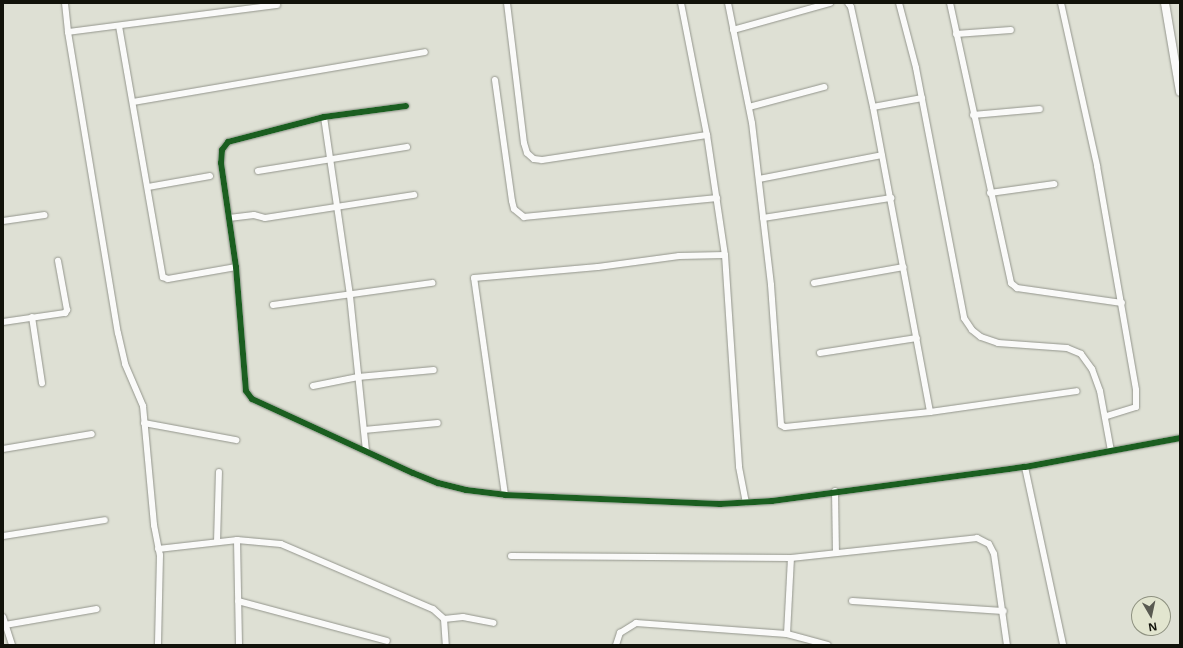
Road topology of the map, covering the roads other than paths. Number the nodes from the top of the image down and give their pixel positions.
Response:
1 (65, 3) edge
2 (507, 3) edge
3 (681, 3) edge
4 (728, 3) edge
5 (830, 3) edge
6 (848, 3) edge
7 (899, 3) edge
8 (950, 3) edge
9 (1061, 3) edge
10 (1165, 3) edge
11 (277, 5) dead end
12 (119, 26) junction
13 (733, 30) junction
14 (1011, 30) dead end
15 (68, 32) junction
16 (956, 34) junction
17 (425, 52) dead end
18 (495, 80) dead end
19 (824, 87) dead end
20 (1180, 92) edge
21 (922, 98) junction
22 (133, 102) junction
23 (406, 106) dead end
24 (749, 107) junction
25 (873, 107) junction
26 (1040, 109) dead end
27 (973, 115) junction
28 (324, 117) junction
29 (707, 135) junction
30 (407, 147) dead end
31 (882, 155) junction
32 (331, 159) junction
33 (258, 171) dead end
34 (210, 176) dead end
35 (758, 178) junction
36 (1054, 184) dead end
37 (148, 187) junction
38 (990, 193) junction
39 (414, 195) dead end
40 (716, 198) junction
41 (891, 198) junction
42 (338, 208) junction
43 (45, 215) dead end
44 (229, 218) junction
45 (763, 218) junction
46 (3, 221) edge
47 (725, 255) junction
48 (58, 261) dead end
49 (236, 267) junction
50 (904, 267) junction
51 (814, 282) dead end
52 (432, 283) dead end
53 (350, 296) junction
54 (1122, 303) junction
55 (273, 305) dead end
56 (3, 314) edge
57 (32, 317) junction
58 (4, 322) edge
59 (917, 338) junction
60 (820, 353) dead end
61 (434, 370) dead end
62 (358, 377) junction
63 (42, 383) dead end
64 (313, 386) dead end
65 (1077, 391) dead end
66 (930, 412) junction
67 (1106, 416) junction
68 (144, 423) junction
69 (438, 423) dead end
70 (364, 430) junction
71 (92, 434) dead end
72 (1180, 438) edge
73 (236, 440) dead end
74 (3, 449) edge
75 (366, 451) junction
76 (1111, 451) junction
77 (1024, 467) junction
78 (219, 472) dead end
79 (835, 491) junction
80 (505, 495) junction
81 (746, 502) junction
82 (105, 520) dead end
83 (3, 536) edge
84 (237, 540) junction
85 (217, 542) junction
86 (158, 549) junction
87 (836, 553) junction
88 (512, 556) dead end
89 (791, 558) junction
90 (238, 601) junction
91 (852, 602) dead end
92 (97, 609) dead end
93 (1004, 611) junction
94 (3, 617) edge
95 (444, 619) junction
96 (493, 623) dead end
97 (5, 625) junction
98 (787, 634) junction
99 (387, 641) dead end
100 (12, 645) edge
101 (158, 645) edge
102 (239, 645) edge
103 (446, 645) edge
104 (616, 645) edge
105 (828, 645) edge
106 (1007, 645) edge
107 (1063, 645) edge

1 - 15 street
2 - 29 street
3 - 29 street
4 - 13 street
5 - 13 street
6 - 25 street
7 - 21 street
8 - 16 street
9 - 54 street
10 - 20 street
11 - 12 street
12 - 15 street
12 - 22 street
13 - 24 street
14 - 16 street
15 - 68 street
16 - 27 street
17 - 22 street
18 - 40 street
19 - 24 street
21 - 25 street
21 - 67 street
22 - 37 street
23 - 28 street
24 - 35 street
25 - 31 street
26 - 27 street
27 - 38 street
28 - 32 street
28 - 44 street
29 - 40 street
30 - 32 street
31 - 35 street
31 - 41 street
32 - 33 street
32 - 42 street
34 - 37 street
35 - 45 street
36 - 38 street
37 - 49 street
38 - 54 street
39 - 42 street
40 - 47 street
41 - 45 street
41 - 50 street
42 - 44 street
42 - 53 street
43 - 46 street
44 - 49 street
45 - 66 street
47 - 80 street
47 - 81 street
48 - 57 street
49 - 75 street
50 - 51 street
50 - 59 street
52 - 53 street
53 - 55 street
53 - 62 street
54 - 67 street
56 - 58 street
57 - 58 street
57 - 63 street
59 - 60 street
59 - 66 street
61 - 62 street
62 - 64 street
62 - 70 street
65 - 66 street
67 - 76 street
68 - 73 street
68 - 86 street
69 - 70 street
70 - 75 street
71 - 74 street
72 - 76 street
75 - 80 street
76 - 77 street
77 - 79 street
77 - 107 street
78 - 85 street
79 - 81 street
79 - 87 street
80 - 81 street
82 - 83 street
84 - 85 street
84 - 90 street
84 - 95 street
85 - 86 street
86 - 101 street
87 - 89 street
87 - 93 street
88 - 89 street
89 - 98 street
90 - 99 street
90 - 102 street
91 - 93 street
92 - 97 street
93 - 106 street
94 - 97 street
95 - 96 street
95 - 103 street
97 - 100 street
98 - 104 street
98 - 105 street

